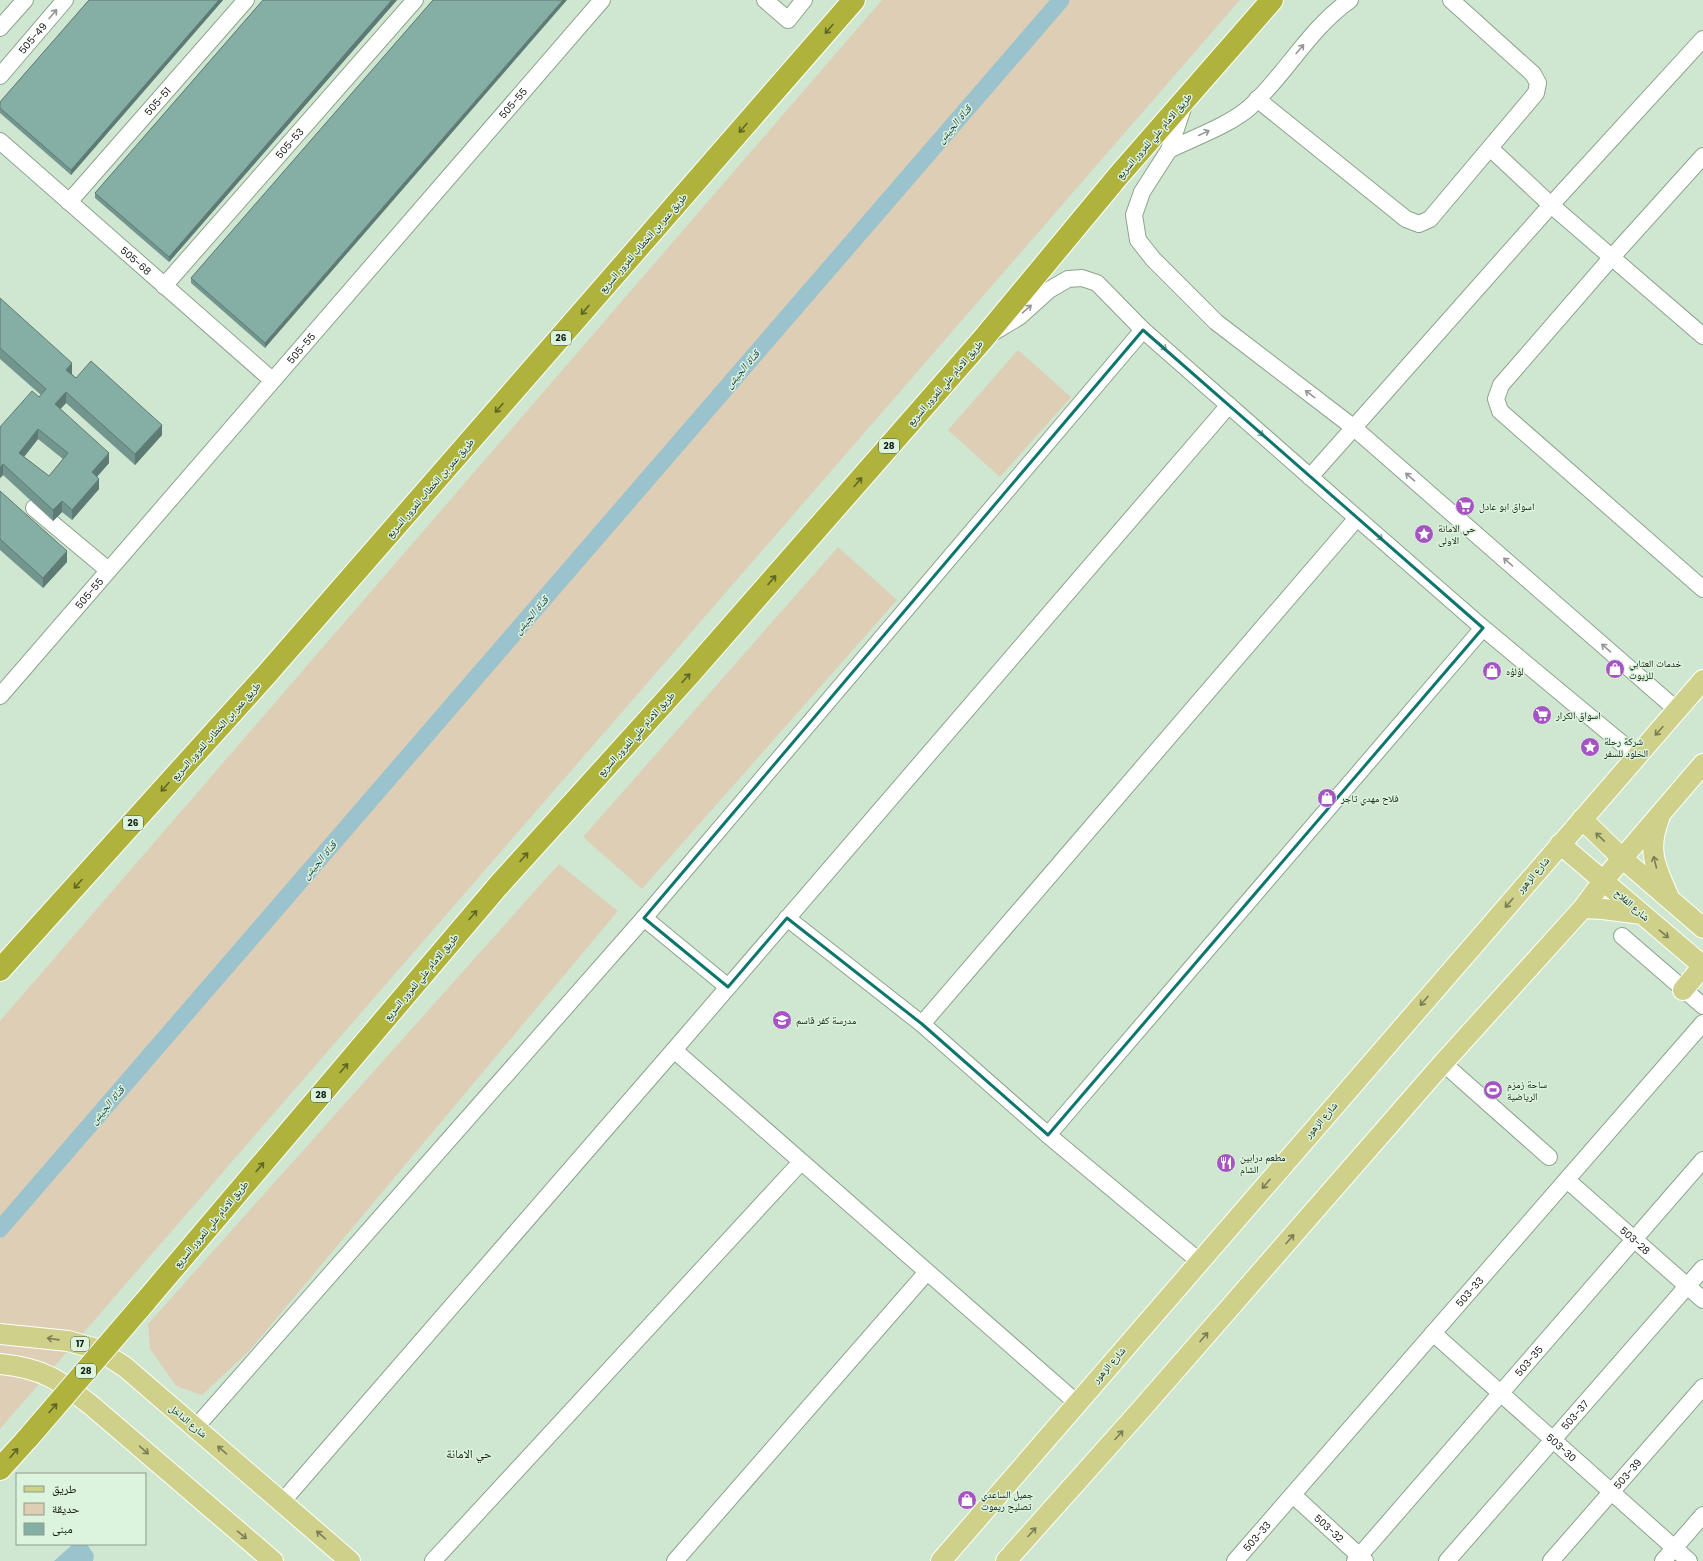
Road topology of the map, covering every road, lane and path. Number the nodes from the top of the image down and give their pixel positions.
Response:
1 (25, 0) edge
2 (65, 0) edge
3 (246, 0) edge
4 (415, 0) edge
5 (602, 0) edge
6 (765, 0) edge
7 (804, 0) edge
8 (854, 0) edge
9 (1272, 0) edge
10 (1350, 0) edge
11 (1450, 0) edge
12 (0, 28) edge
13 (1703, 40) edge
14 (0, 76) edge
15 (1186, 99) junction
16 (1257, 99) junction
17 (0, 141) edge
18 (1491, 149) junction
19 (1169, 150) junction
20 (1703, 156) edge
21 (69, 202) junction
22 (1551, 206) junction
23 (1612, 257) junction
24 (164, 286) junction
25 (1143, 330) junction
26 (1703, 336) edge
27 (983, 339) junction
28 (272, 380) junction
29 (1228, 405) junction
30 (1353, 427) junction
31 (1310, 477) junction
32 (34, 508) edge
33 (1357, 518) junction
34 (108, 570) junction
35 (1703, 589) edge
36 (1483, 628) junction
37 (1703, 680) edge
38 (0, 695) edge
39 (1677, 710) junction
40 (1637, 756) junction
41 (1703, 764) edge
42 (1661, 814) junction
43 (1582, 819) junction
44 (1560, 844) junction
45 (1623, 859) junction
46 (1603, 881) junction
47 (1669, 898) junction
48 (1583, 908) junction
49 (1642, 914) junction
50 (644, 918) junction
51 (787, 918) junction
52 (1703, 928) edge
53 (1622, 936) dead end
54 (1703, 966) edge
55 (0, 970) edge
56 (728, 987) junction
57 (1684, 990) junction
58 (1703, 1006) edge
59 (1703, 1023) edge
60 (922, 1024) junction
61 (674, 1050) junction
62 (1443, 1063) junction
63 (1048, 1135) junction
64 (1549, 1157) dead end
65 (1703, 1160) edge
66 (801, 1162) junction
67 (1567, 1180) junction
68 (1634, 1239) junction
69 (1199, 1261) junction
70 (1703, 1268) edge
71 (927, 1272) junction
72 (1687, 1286) junction
73 (1703, 1300) edge
74 (1433, 1333) junction
75 (0, 1334) edge
76 (0, 1364) edge
77 (1703, 1387) edge
78 (1500, 1393) junction
79 (1077, 1403) junction
80 (196, 1427) junction
81 (1553, 1440) junction
82 (0, 1469) edge
83 (1612, 1492) junction
84 (1292, 1495) junction
85 (282, 1502) junction
86 (1703, 1515) edge
87 (1675, 1548) junction
88 (1360, 1559) edge
89 (273, 1561) edge
90 (350, 1561) edge
91 (433, 1561) edge
92 (675, 1561) edge
93 (941, 1561) edge
94 (1006, 1561) edge
95 (1235, 1561) edge
96 (1447, 1561) edge
97 (1551, 1561) edge
98 (1663, 1561) edge
99 (1689, 1561) edge

1 - 12 street
14 -> 2 street, 505-49
3 - 21 street, 505-51
4 - 24 street, 505-53
5 - 28 street, 505-55
6 - 7 street
8 -> 55 highway, طريق عمر بن الخطاب للمرور السريع / 26
9 - 15 highway, طريق الامام علي للمرور السريع / 28
16 -> 10 street
11 - 18 street
13 - 22 street
15 - 19 street
15 - 27 highway, طريق الامام علي للمرور السريع / 28
16 - 18 street
19 -> 16 street
17 - 21 street, 505-68
18 - 22 street
30 -> 19 street
20 - 23 street
21 - 24 street, 505-68
22 - 23 street
22 - 30 street
23 - 26 street
23 - 35 street
24 - 28 street, 505-68
27 -> 25 street
25 -> 29 street
25 - 50 street
82 -> 27 highway, طريق الامام علي للمرور السريع / 28, bridge
28 - 34 street, 505-55
29 -> 31 street
29 - 51 street
30 - 31 street
39 -> 30 street
31 - 33 street
32 - 34 street
33 -> 36 street
33 - 60 street
34 - 38 street, 505-55
36 - 40 street
36 - 63 street
37 - 39 main road, شارع الزهور
39 -> 40 main road, شارع الزهور
40 - 43 main road, شارع الزهور
41 - 42 main road
42 - 45 main road
47 -> 42 main road
43 - 44 main road, شارع الزهور
45 -> 43 main road
44 - 46 main road, شارع الفلاح
44 -> 69 main road, شارع الزهور
45 - 46 main road
45 - 47 main road
46 - 48 main road
46 - 49 main road, شارع الفلاح
47 - 52 main road
48 - 49 main road
48 - 62 main road
49 -> 54 main road, شارع الفلاح
50 - 56 street
50 - 80 street
51 - 56 street
51 - 60 street
53 - 57 street
54 - 57 main road
56 - 61 street
57 - 58 street
59 - 67 street, 503-33
60 - 63 street
61 - 66 street
61 - 85 street
62 - 64 street
94 -> 62 main road
63 - 69 street
65 - 68 street, 503-35
66 - 71 street
66 - 91 street
67 - 68 street, 503-28
67 - 74 street, 503-33
68 - 72 street, 503-28
68 - 78 street, 503-35
69 - 79 main road, شارع الزهور
70 - 72 street, 503-37
71 - 79 street
71 - 92 street
72 - 73 street, 503-28
72 - 81 street, 503-37
74 - 78 street, 503-30
74 - 84 street, 503-33
80 -> 75 main road, شارع الداخل / 17
76 -> 89 main road
77 - 83 street, 503-39
78 - 81 street, 503-30
78 - 88 street, 503-35
79 - 93 main road, شارع الزهور
85 -> 80 main road, شارع الداخل
81 - 83 street, 503-30
81 - 96 street, 503-37
83 - 87 street, 503-30
83 - 97 street, 503-39
84 - 88 street, 503-32
84 - 95 street, 503-33
90 -> 85 main road, شارع الداخل
86 - 87 street
87 - 98 street
87 - 99 street, 503-30

